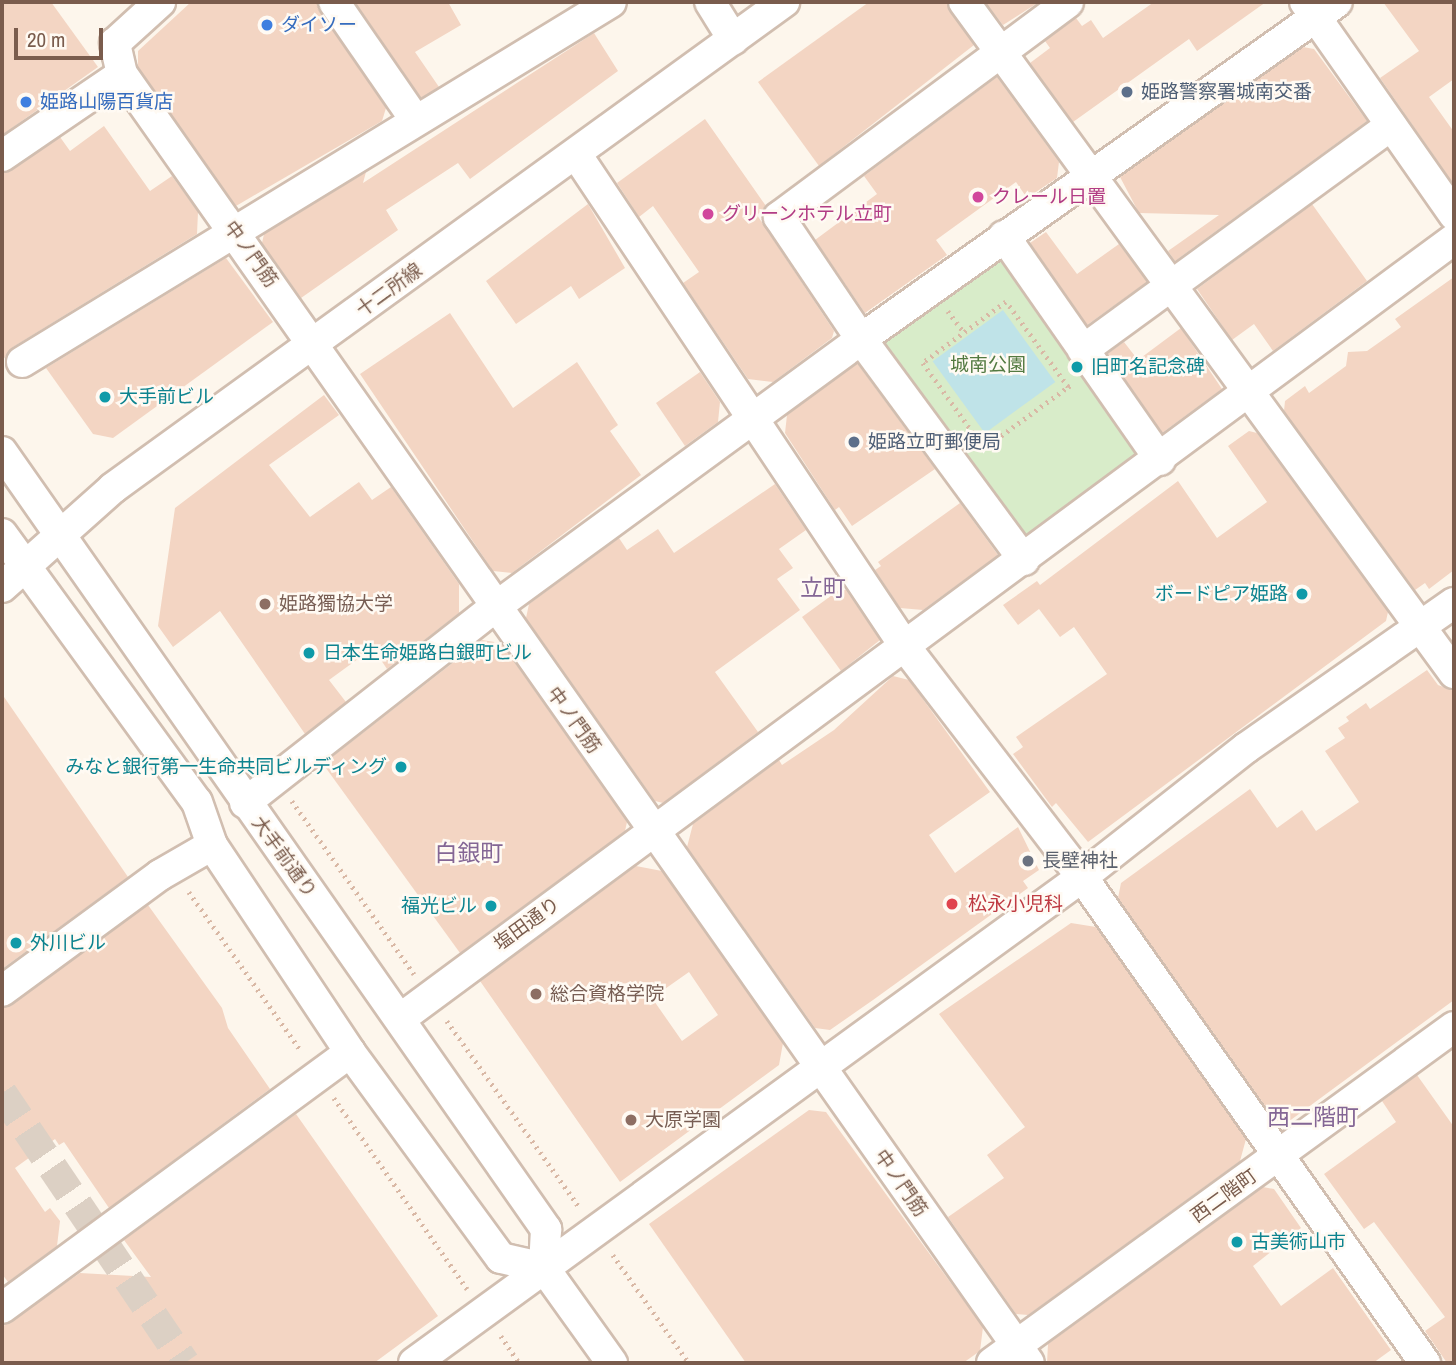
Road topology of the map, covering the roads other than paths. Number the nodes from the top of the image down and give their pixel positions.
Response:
1 (160, 2) edge
2 (334, 2) edge
3 (611, 2) edge
4 (710, 2) edge
5 (784, 2) edge
6 (964, 2) edge
7 (1068, 2) edge
8 (1320, 7) edge
9 (733, 39) junction
10 (999, 51) junction
11 (122, 75) junction
12 (414, 118) junction
13 (1391, 125) junction
14 (576, 154) junction
15 (2, 156) edge
16 (1089, 175) junction
17 (1454, 215) edge
18 (236, 232) junction
19 (1004, 236) junction
20 (1454, 239) edge
21 (1170, 286) junction
22 (860, 339) junction
23 (316, 343) junction
24 (1083, 350) junction
25 (22, 362) dead end
26 (1248, 394) junction
27 (751, 419) junction
28 (2, 452) edge
29 (1160, 460) junction
30 (60, 532) junction
31 (2, 534) edge
32 (1024, 560) junction
33 (25, 566) junction
34 (2, 587) edge
35 (1454, 603) edge
36 (494, 608) junction
37 (1421, 627) junction
38 (906, 648) junction
39 (1454, 673) edge
40 (245, 803) junction
41 (655, 832) junction
42 (212, 845) junction
43 (1083, 877) junction
44 (2, 991) edge
45 (400, 1019) junction
46 (1454, 1027) edge
47 (351, 1052) junction
48 (820, 1069) junction
49 (1280, 1157) junction
50 (544, 1268) junction
51 (2, 1308) edge
52 (1022, 1354) edge
53 (414, 1363) edge
54 (612, 1363) edge
55 (992, 1363) edge
56 (1425, 1363) edge

1 - 11 street
2 - 12 street
3 - 12 street
4 - 9 street
5 - 9 street, 十二所線
6 - 10 street
7 - 10 street
8 - 13 street
8 - 16 street
9 - 14 street, 十二所線
10 - 16 street
10 - 22 street
11 - 15 street
11 - 18 street, 中ノ門筋
12 - 18 street
13 - 17 street
13 - 21 street
14 - 23 street, 十二所線
14 - 27 street
16 - 19 street
16 - 21 street
18 - 23 street, 中ノ門筋
18 - 25 street
19 - 22 street
19 - 24 street
20 - 26 street, 塩田通り
21 - 24 street
21 - 26 street
22 - 27 street
22 - 32 street
23 - 30 street, 十二所線
23 - 36 street, 中ノ門筋
24 - 29 street
26 - 29 street, 塩田通り
26 - 37 street
27 - 36 street
27 - 38 street
28 - 30 street, 大手前通り
29 - 32 street, 塩田通り
30 - 33 street, 十二所線
30 - 40 street, 大手前通り
31 - 33 street
32 - 38 street, 塩田通り
33 - 34 street, 十二所線
33 - 42 street
35 - 37 street
36 - 40 street
36 - 41 street, 中ノ門筋
37 - 39 street
37 - 43 street
38 - 41 street, 塩田通り
38 - 43 street
40 - 45 street, 大手前通り
41 - 45 street, 塩田通り
41 - 48 street, 中ノ門筋
42 - 44 street
42 - 47 street
43 - 48 street
43 - 49 street
45 - 50 street, 大手前通り
46 - 49 street, 西二階町
47 - 50 street
47 - 51 street
48 - 50 street
48 - 52 street, 中ノ門筋
49 - 52 street, 西二階町
49 - 56 street
50 - 53 street
50 - 54 street
52 - 55 street, 西二階町

